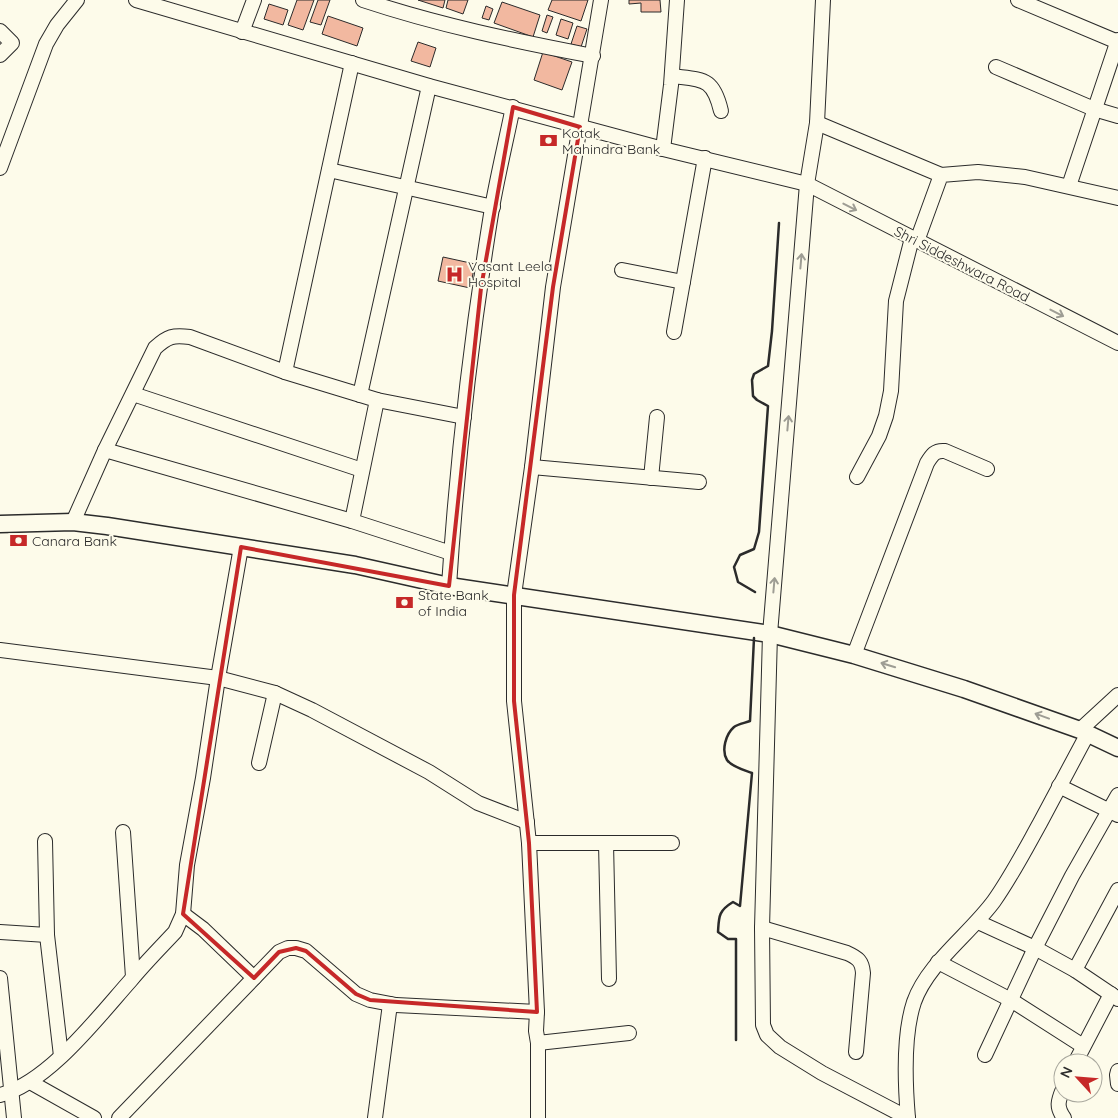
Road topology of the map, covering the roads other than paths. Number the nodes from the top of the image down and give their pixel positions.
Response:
1 (76, 0) edge
2 (136, 0) edge
3 (254, 0) edge
4 (363, 0) edge
5 (601, 0) edge
6 (677, 0) edge
7 (822, 0) edge
8 (1018, 0) edge
9 (0, 31) edge
10 (242, 32) junction
11 (1118, 41) edge
12 (0, 55) edge
13 (593, 56) junction
14 (352, 62) junction
15 (996, 67) dead end
16 (672, 76) junction
17 (429, 86) junction
18 (513, 107) junction
19 (1094, 109) junction
20 (721, 110) dead end
21 (1118, 116) edge
22 (817, 123) junction
23 (580, 127) junction
24 (663, 148) junction
25 (705, 158) junction
26 (1, 159) edge
27 (329, 170) junction
28 (941, 175) junction
29 (807, 184) junction
30 (1069, 186) junction
31 (407, 187) junction
32 (1118, 198) edge
33 (493, 207) junction
34 (915, 240) junction
35 (622, 270) dead end
36 (683, 282) junction
37 (674, 332) dead end
38 (1118, 344) edge
39 (285, 372) junction
40 (133, 394) junction
41 (360, 395) junction
42 (376, 400) junction
43 (464, 417) junction
44 (658, 417) dead end
45 (105, 450) junction
46 (532, 467) junction
47 (988, 469) dead end
48 (362, 470) junction
49 (857, 477) dead end
50 (651, 478) junction
51 (699, 482) dead end
52 (352, 521) junction
53 (72, 522) junction
54 (0, 524) edge
55 (241, 547) junction
56 (451, 553) junction
57 (449, 586) junction
58 (514, 595) junction
59 (770, 634) junction
60 (0, 650) edge
61 (854, 655) junction
62 (218, 678) junction
63 (275, 693) junction
64 (1118, 695) edge
65 (1084, 731) junction
66 (1118, 748) edge
67 (259, 763) dead end
68 (1059, 786) junction
69 (1118, 795) edge
70 (1114, 813) edge
71 (527, 822) junction
72 (123, 832) dead end
73 (45, 841) dead end
74 (529, 843) junction
75 (606, 843) junction
76 (672, 843) dead end
77 (1118, 890) edge
78 (183, 914) junction
79 (978, 922) junction
80 (762, 928) junction
81 (0, 932) edge
82 (48, 935) junction
83 (1035, 948) junction
84 (938, 962) junction
85 (1075, 970) junction
86 (133, 977) junction
87 (0, 978) edge
88 (254, 978) junction
89 (609, 978) dead end
90 (1114, 997) edge
91 (1011, 1000) junction
92 (390, 1004) junction
93 (537, 1012) junction
94 (630, 1033) dead end
95 (538, 1043) junction
96 (1083, 1046) junction
97 (856, 1052) dead end
98 (1080, 1053) edge
99 (61, 1056) junction
100 (984, 1056) dead end
101 (1118, 1071) edge
102 (30, 1082) junction
103 (1118, 1084) edge
104 (6, 1093) edge
105 (1057, 1103) edge
106 (14, 1118) edge
107 (94, 1118) edge
108 (119, 1118) edge
109 (376, 1118) edge
110 (538, 1118) edge
111 (908, 1118) edge
112 (1064, 1118) edge

1 - 26 street
2 - 10 street, Shri Siddeshwara Road
3 - 10 street
4 - 13 street
5 - 13 street
6 - 16 street
7 - 22 street
8 - 11 street
9 - 12 street
10 - 14 street, Shri Siddeshwara Road
11 - 19 street
13 - 23 street
14 - 17 street, Shri Siddeshwara Road
14 - 27 street
15 - 19 street
16 - 20 street
16 - 24 street
17 - 18 street, Shri Siddeshwara Road
17 - 31 street
18 - 23 street, Shri Siddeshwara Road
18 - 33 street
19 - 21 street
19 - 30 street
22 - 28 street
22 - 29 street
23 - 24 street, Shri Siddeshwara Road
23 - 46 street
24 - 25 street, Shri Siddeshwara Road
25 - 29 street, Shri Siddeshwara Road
25 - 36 street
27 - 31 street
27 - 39 street
28 - 30 street
28 - 34 street
29 -> 34 street, Shri Siddeshwara Road
59 -> 29 street
30 - 32 street
31 - 33 street
31 - 41 street
33 - 43 street
34 -> 38 street, Shri Siddeshwara Road
34 - 49 street
35 - 36 street
36 - 37 street
39 - 40 street
39 - 41 street
40 - 45 street
40 - 48 street
41 - 42 street
42 - 43 street
42 - 48 street
43 - 56 street
44 - 50 street
45 - 52 street
45 - 53 street
46 - 50 street
46 - 58 street
47 - 61 street
48 - 52 street
50 - 51 street
52 - 56 street
53 - 54 main road
53 - 55 main road
55 - 57 main road
55 - 62 street
56 - 57 street
57 - 58 main road
58 - 59 main road
58 - 71 street
59 - 61 main road
59 - 80 street
60 - 62 street
65 -> 61 main road
62 - 63 street
62 - 78 street
63 - 67 street
63 - 71 street
64 - 65 street
65 - 66 main road
65 - 68 street
68 - 70 street
68 - 79 street
69 - 70 street
70 - 83 street
71 - 74 street
72 - 86 street
73 - 82 street
74 - 75 street
74 - 93 street
75 - 76 street
75 - 89 street
77 - 85 street
78 - 86 street
78 - 88 street
79 - 83 street
79 - 84 street
80 - 97 street
80 - 111 street
81 - 82 street
82 - 99 street
83 - 85 street
83 - 91 street
84 - 91 street
84 - 111 street
85 - 90 street
86 - 99 street
87 - 104 street
88 - 92 street
88 - 108 street
90 - 96 street
91 - 96 street
91 - 100 street
92 - 93 street
92 - 109 street
93 - 95 street
94 - 95 street
95 - 110 street
96 - 98 street
99 - 102 street
101 - 103 street
102 - 104 street
102 - 107 street
104 - 106 street
105 - 112 street

